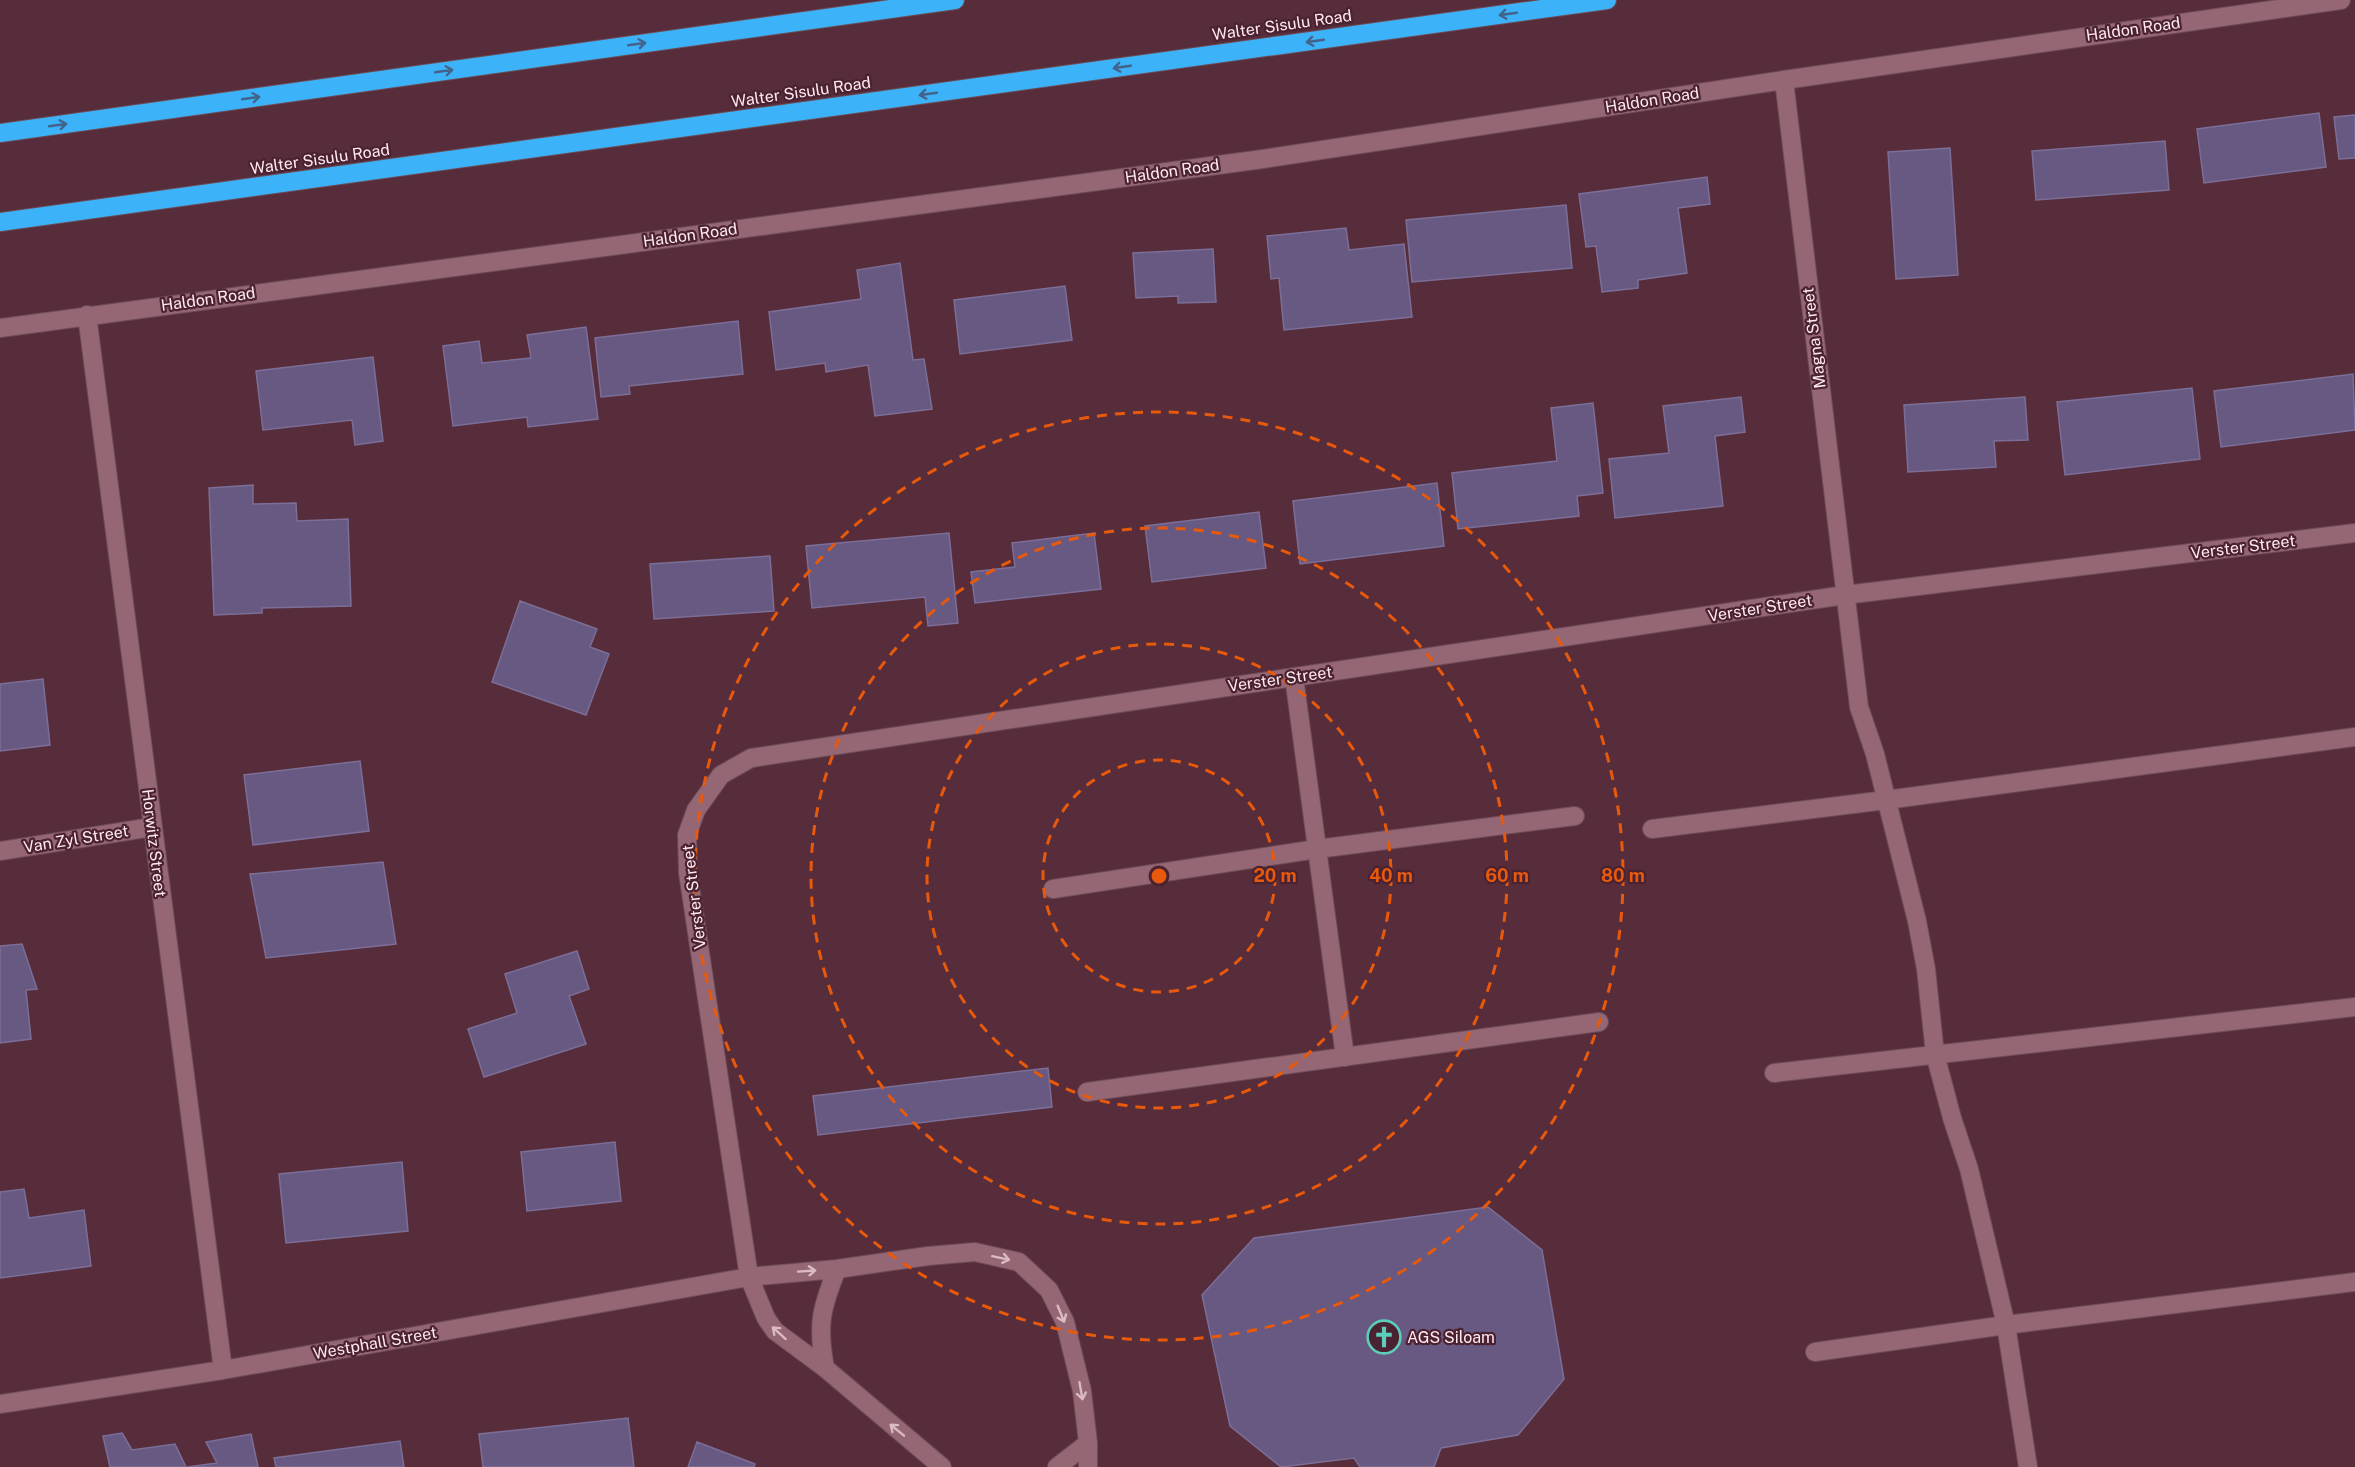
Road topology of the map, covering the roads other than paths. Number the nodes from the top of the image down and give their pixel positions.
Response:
1 (956, 0) edge
2 (1607, 0) edge
3 (2341, 0) edge
4 (1784, 80) junction
5 (0, 133) edge
6 (0, 222) edge
7 (87, 315) junction
8 (0, 327) edge
9 (2355, 533) edge
10 (1845, 595) junction
11 (1294, 677) junction
12 (2355, 737) edge
13 (1887, 800) junction
14 (1575, 816) dead end
15 (152, 827) junction
16 (1652, 829) dead end
17 (1317, 849) junction
18 (0, 851) edge
19 (1053, 889) dead end
20 (2355, 1008) edge
21 (1599, 1022) dead end
22 (1935, 1054) junction
23 (1345, 1057) junction
24 (1774, 1073) dead end
25 (1087, 1092) dead end
26 (837, 1269) junction
27 (749, 1277) junction
28 (2355, 1282) edge
29 (2006, 1325) junction
30 (1815, 1352) dead end
31 (825, 1368) junction
32 (223, 1370) junction
33 (0, 1404) edge
34 (1088, 1443) junction
35 (942, 1467) edge
36 (1058, 1467) edge
37 (1088, 1467) edge
38 (2028, 1467) edge

5 -> 1 highway
2 -> 6 highway, Walter Sisulu Road
3 - 4 street, Haldon Road
4 - 7 street, Haldon Road
4 - 10 street, Magna Street
7 - 8 street, Haldon Road
7 - 15 street, Horwitz Street
9 - 10 street, Verster Street
10 - 11 street, Verster Street
10 - 13 street, Magna Street
11 - 17 street
11 - 27 street, Verster Street
12 - 13 street
13 - 16 street
13 - 22 street, Magna Street
14 - 17 street
15 - 18 street, Van Zyl Street
15 - 32 street, Horwitz Street
17 - 19 street
17 - 23 street
20 - 22 street
21 - 23 street
22 - 24 street
22 - 29 street, Magna Street
23 - 25 street
27 -> 26 street, Westphall Street
26 - 31 street
26 -> 34 street, Westphall Street
31 -> 27 street
27 - 32 street, Westphall Street
28 - 29 street
29 - 30 street
29 - 38 street, Magna Street
35 -> 31 street
32 - 33 street, Westphall Street
34 - 36 street
34 - 37 street, Westphall Street

